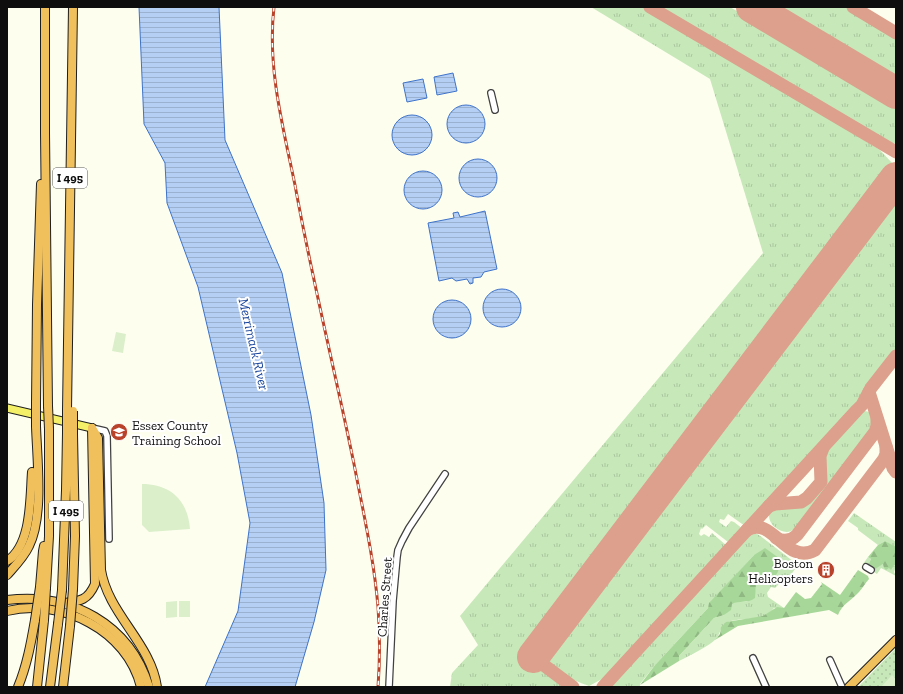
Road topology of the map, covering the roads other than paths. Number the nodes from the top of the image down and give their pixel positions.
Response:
1 (45, 7) edge
2 (73, 7) edge
3 (491, 92) dead end
4 (495, 110) dead end
5 (45, 133) junction
6 (7, 408) edge
7 (36, 426) junction
8 (92, 428) junction
9 (70, 433) junction
10 (445, 474) dead end
11 (109, 539) dead end
12 (7, 562) edge
13 (7, 575) edge
14 (7, 600) edge
15 (64, 603) junction
16 (7, 611) edge
17 (40, 620) junction
18 (896, 640) edge
19 (754, 658) dead end
20 (830, 660) dead end
21 (18, 687) edge
22 (37, 687) edge
23 (50, 687) edge
24 (63, 687) edge
25 (141, 687) edge
26 (149, 687) edge
27 (157, 687) edge
28 (389, 687) edge
29 (766, 687) edge
30 (842, 687) edge
31 (849, 687) edge

1 - 5 highway, I 495
2 - 9 highway, I 495, bridge
3 - 4 street
5 - 7 highway, bridge
5 - 17 highway, I 495, bridge
6 - 8 main road
7 - 12 highway
7 - 13 highway
8 - 11 street
8 - 15 highway
8 - 27 highway
9 - 23 highway, I 495, bridge
9 - 24 highway, bridge
10 - 28 street, Charles Street
14 - 15 highway
15 - 26 highway
16 - 25 highway
17 - 21 highway
17 - 22 highway, I 495
18 - 31 highway
19 - 29 street
20 - 30 street

